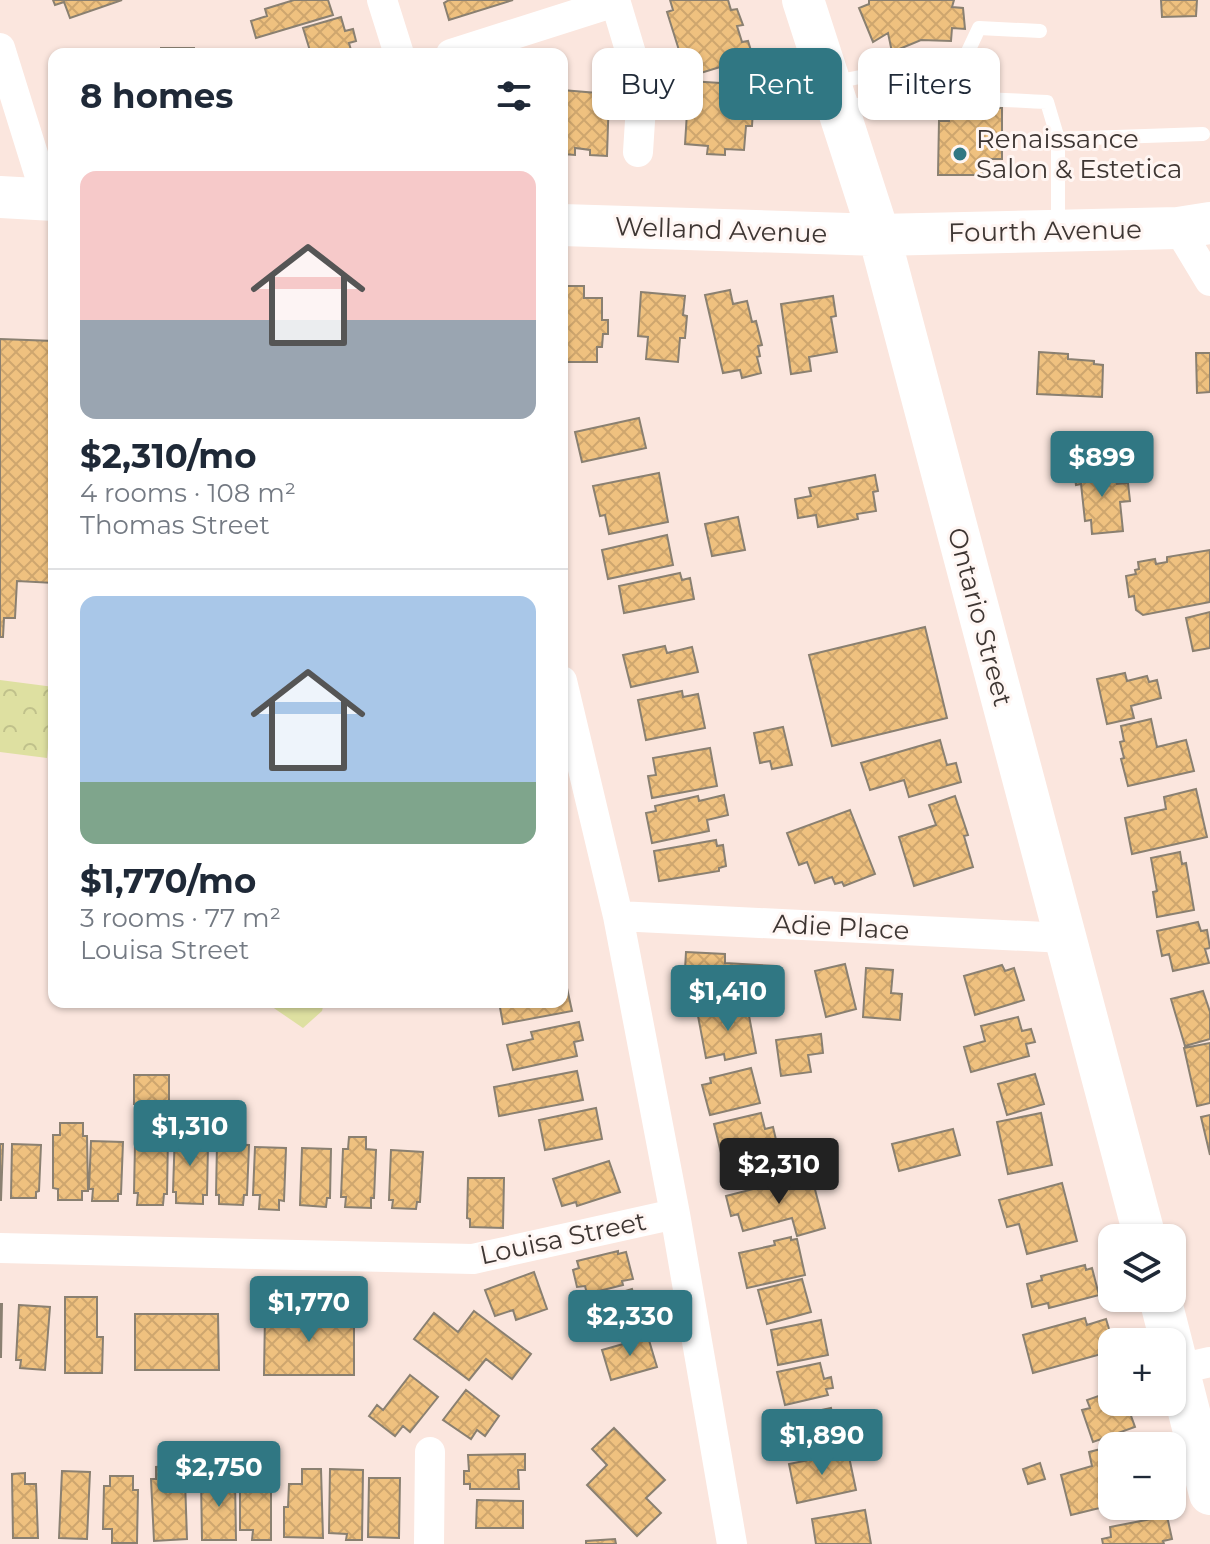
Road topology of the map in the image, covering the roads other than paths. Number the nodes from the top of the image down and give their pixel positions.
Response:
1 (382, 0) edge
2 (803, 0) edge
3 (615, 1) edge
4 (1040, 31) dead end
5 (0, 48) edge
6 (397, 48) edge
7 (470, 48) edge
8 (818, 48) edge
9 (842, 90) edge
10 (842, 97) edge
11 (842, 120) edge
12 (1203, 134) dead end
13 (1058, 139) junction
14 (638, 152) dead end
15 (48, 191) edge
16 (0, 197) edge
17 (48, 200) edge
18 (568, 225) edge
19 (1194, 226) edge
20 (1058, 231) junction
21 (879, 235) junction
22 (1210, 281) edge
23 (568, 706) edge
24 (618, 916) junction
25 (1065, 938) junction
26 (675, 1214) junction
27 (1141, 1224) edge
28 (0, 1248) edge
29 (1167, 1312) edge
30 (1195, 1366) edge
31 (430, 1452) dead end
32 (1210, 1494) edge
33 (429, 1544) edge
34 (732, 1544) edge

1 - 6 street
2 - 8 main road, Ontario Street
3 - 7 street
3 - 14 street
4 - 9 lane
5 - 15 street
10 - 13 lane
11 - 21 main road, Ontario Street
12 - 13 lane
13 - 20 lane
16 - 17 main road
18 - 21 main road, Welland Avenue
19 - 20 main road, Fourth Avenue
19 - 22 street
20 - 21 main road, Fourth Avenue
21 - 25 main road, Ontario Street
23 - 24 street
24 - 25 street, Adie Place
24 - 26 street
25 - 27 main road, Ontario Street
26 - 28 street, Louisa Street
26 - 34 street
29 - 30 main road
30 - 32 main road
31 - 33 street

